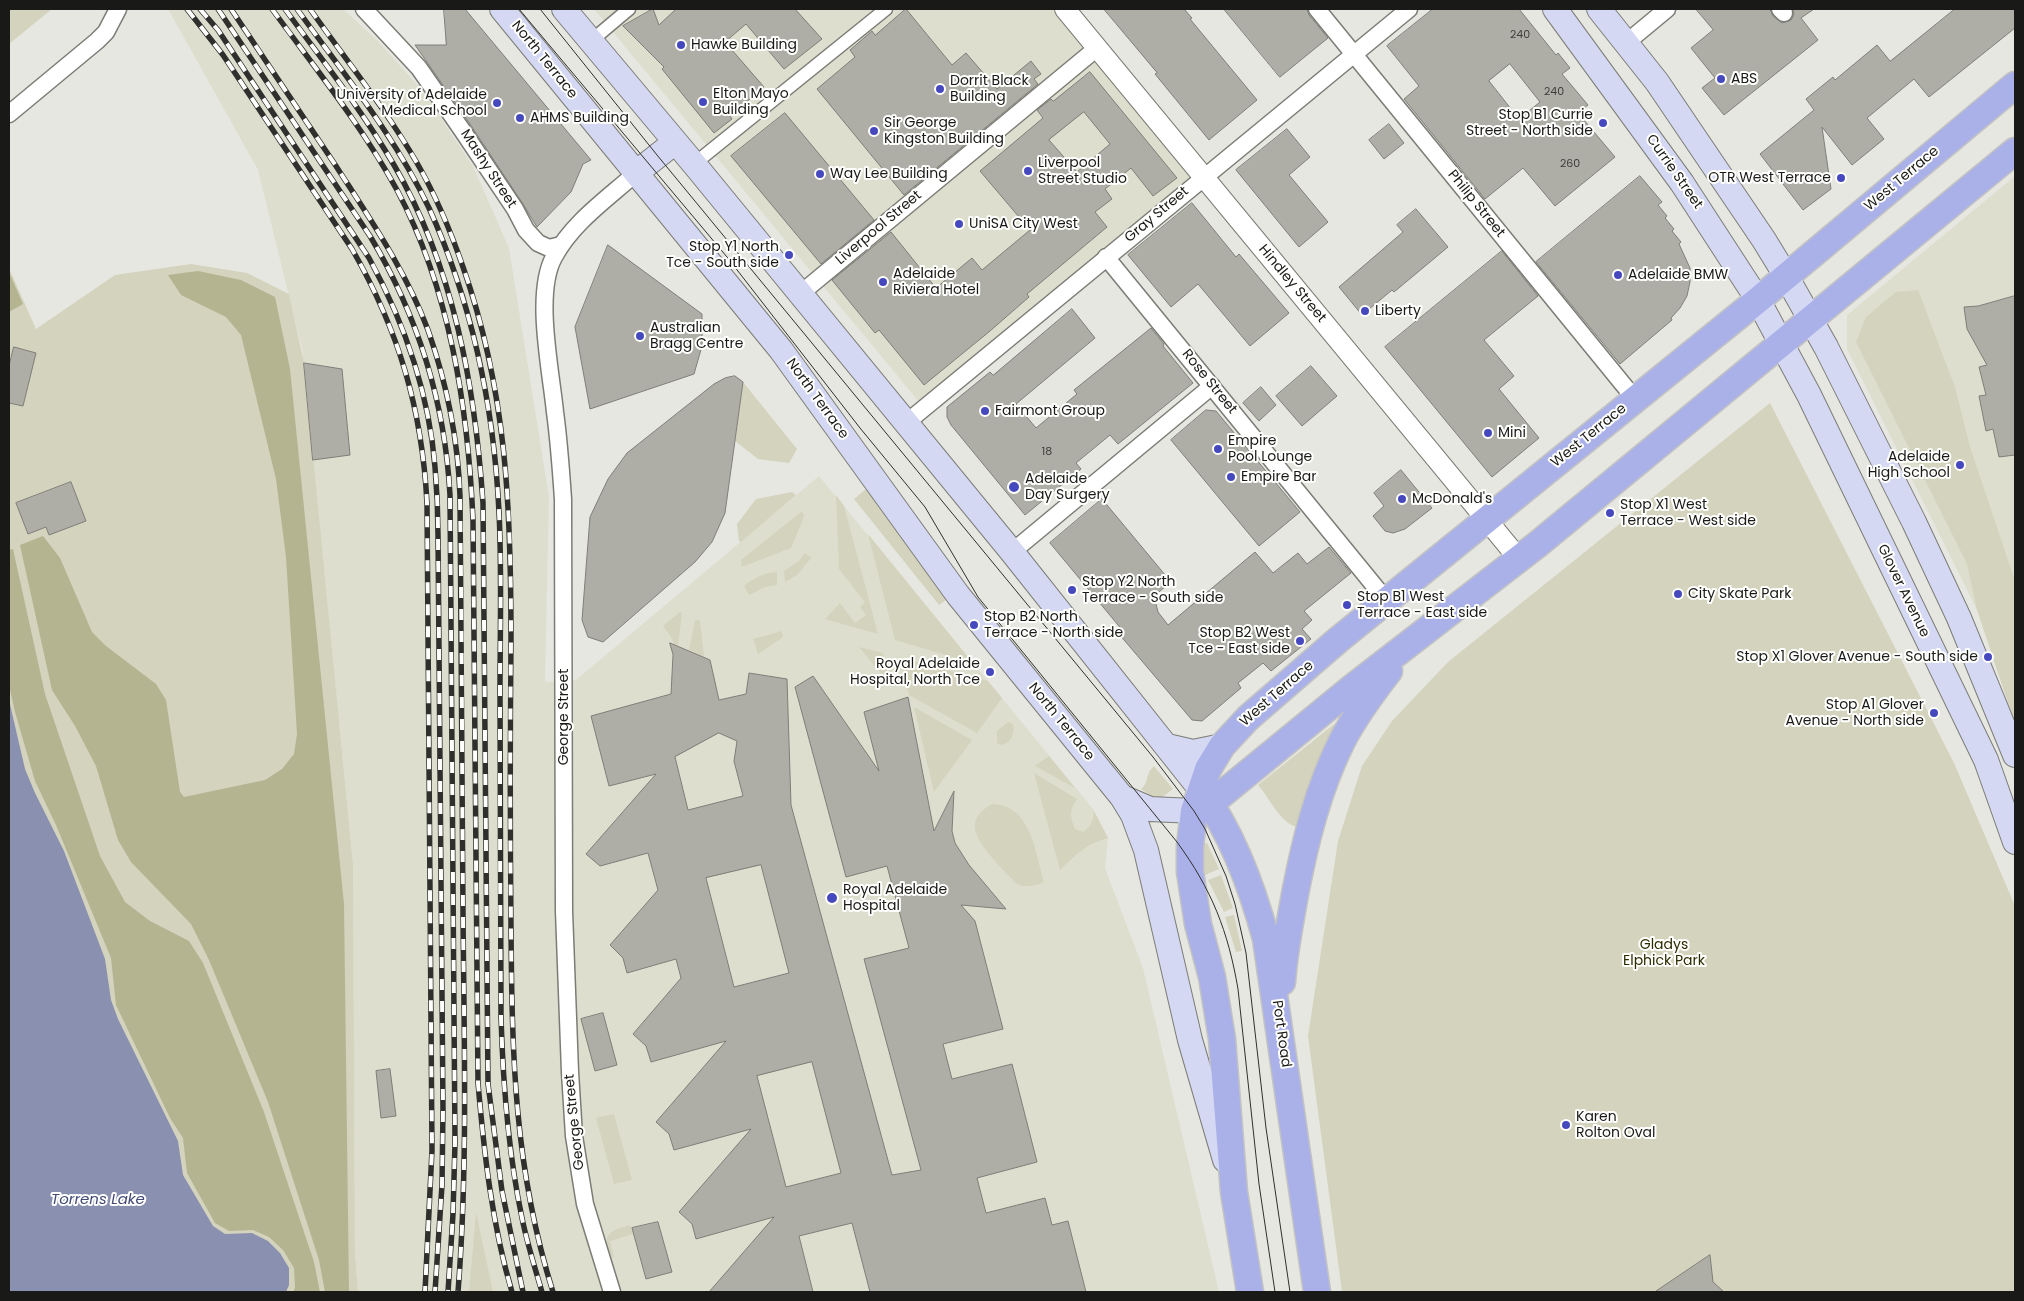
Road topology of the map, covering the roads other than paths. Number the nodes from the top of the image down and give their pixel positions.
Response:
1 (118, 9) edge
2 (364, 9) edge
3 (502, 9) edge
4 (564, 9) edge
5 (629, 9) edge
6 (886, 9) edge
7 (1065, 9) edge
8 (1317, 9) edge
9 (1409, 9) edge
10 (1555, 9) edge
11 (1599, 9) edge
12 (1667, 9) edge
13 (591, 41) junction
14 (1626, 43) junction
15 (1097, 48) junction
16 (1354, 54) junction
17 (2015, 85) edge
18 (9, 114) edge
19 (675, 142) junction
20 (2015, 151) edge
21 (694, 164) junction
22 (636, 173) junction
23 (1203, 177) junction
24 (561, 246) junction
25 (1106, 257) junction
26 (1786, 276) junction
27 (800, 294) junction
28 (1758, 300) junction
29 (1811, 320) junction
30 (1782, 343) junction
31 (1212, 386) junction
32 (1635, 399) junction
33 (906, 423) junction
34 (1486, 520) junction
35 (1012, 552) junction
36 (1519, 559) junction
37 (1386, 600) junction
38 (1439, 621) junction
39 (1167, 746) junction
40 (1222, 746) junction
41 (2015, 755) edge
42 (1122, 797) junction
43 (1202, 801) junction
44 (1141, 833) junction
45 (2015, 842) edge
46 (1282, 1043) junction
47 (1234, 1192) junction
48 (612, 1292) edge
49 (1250, 1292) edge
50 (1316, 1292) edge

1 - 18 street
2 - 24 street, Mashy Street
3 - 22 main road, North Terrace
4 - 13 main road
5 - 13 street
6 - 21 street
7 - 15 street, Hindley Street
8 - 16 street, Philip Street
9 - 16 street, Gray Street
10 - 28 main road, Currie Street
11 - 14 main road
12 - 14 street
13 - 19 main road
14 - 26 main road
15 - 23 street, Hindley Street
15 - 27 street, Liverpool Street
16 - 23 street, Gray Street
16 - 32 street, Philip Street
17 - 26 main road, West Terrace
19 - 21 main road
19 - 22 main road
20 - 29 main road
21 - 27 main road
22 - 24 street, George Street
22 - 42 main road, North Terrace
23 - 25 street, Gray Street
23 - 34 street, Hindley Street
24 - 48 street, George Street
25 - 31 street, Rose Street
25 - 33 street, Gray Street
26 - 28 main road, West Terrace
26 - 29 main road
27 - 33 main road
28 - 30 main road, Currie Street
28 - 32 main road, West Terrace
29 - 30 main road
29 - 41 main road
30 - 36 main road
30 - 45 main road, Glover Avenue
31 - 35 street
31 - 37 street, Rose Street
32 - 34 main road, West Terrace
33 - 35 main road
34 - 36 street, Hindley Street
34 - 37 main road, West Terrace
35 - 39 main road
36 - 38 main road
37 - 40 main road, West Terrace
38 - 43 main road
38 - 46 main road
39 - 40 main road
39 - 43 main road
40 - 43 main road, West Terrace
42 - 43 main road, North Terrace
42 - 44 main road, North Terrace
43 - 44 main road
43 - 46 main road, Port Road
43 - 47 main road
44 - 47 main road
46 - 50 main road, Port Road
47 - 49 main road

